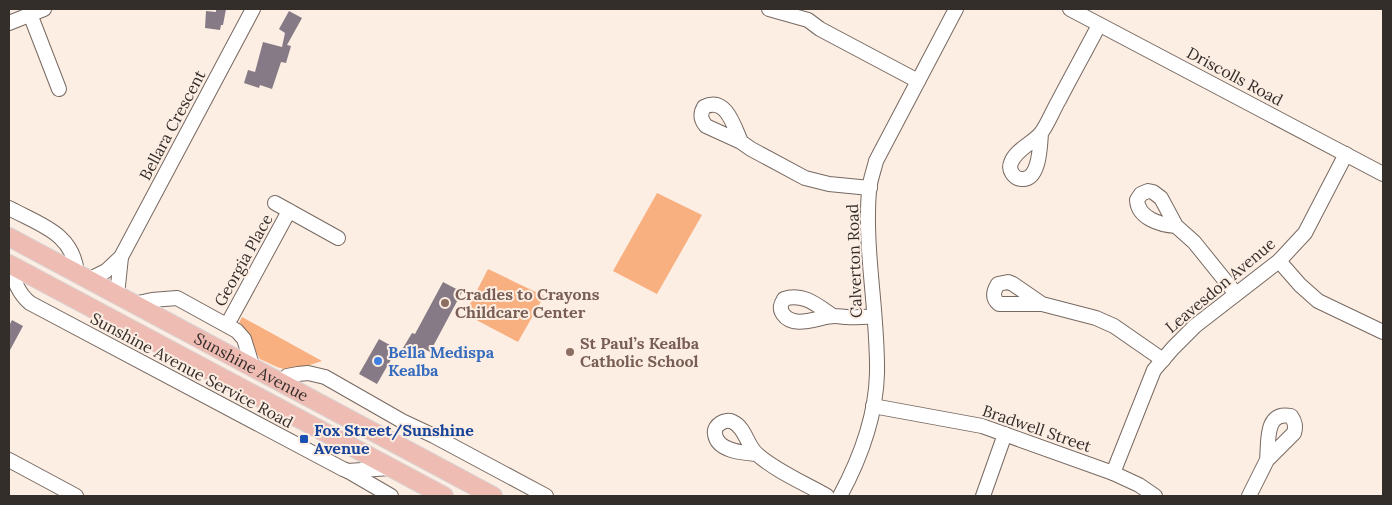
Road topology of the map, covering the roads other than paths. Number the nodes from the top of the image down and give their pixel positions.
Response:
1 (44, 9) edge
2 (253, 9) edge
3 (770, 9) edge
4 (956, 9) edge
5 (1070, 9) edge
6 (30, 14) junction
7 (804, 15) edge
8 (9, 23) edge
9 (1099, 25) junction
10 (918, 81) junction
11 (60, 89) dead end
12 (1041, 133) dead end
13 (741, 142) dead end
14 (1346, 154) junction
15 (1383, 174) edge
16 (870, 188) junction
17 (275, 203) dead end
18 (9, 208) edge
19 (289, 211) junction
20 (1176, 226) dead end
21 (9, 238) edge
22 (338, 238) dead end
23 (121, 257) junction
24 (1279, 261) junction
25 (10, 265) edge
26 (83, 277) junction
27 (9, 292) edge
28 (1236, 294) junction
29 (117, 295) junction
30 (23, 296) junction
31 (133, 304) junction
32 (1042, 304) dead end
33 (834, 316) dead end
34 (874, 317) junction
35 (227, 325) junction
36 (1383, 332) edge
37 (1163, 360) junction
38 (253, 368) junction
39 (280, 382) junction
40 (273, 405) junction
41 (873, 406) junction
42 (1006, 434) junction
43 (756, 454) dead end
44 (9, 460) edge
45 (1268, 460) dead end
46 (390, 468) junction
47 (348, 471) junction
48 (1113, 473) junction
49 (427, 491) edge
50 (76, 496) edge
51 (390, 496) edge
52 (444, 496) edge
53 (493, 496) edge
54 (546, 496) edge
55 (826, 496) edge
56 (840, 496) edge
57 (983, 496) edge
58 (1155, 496) edge
59 (1249, 496) edge

1 - 6 street
2 - 23 street, Bellara Crescent
3 - 7 street
4 - 10 street, Calverton Road
5 - 9 street, Driscolls Road
6 - 8 street
6 - 11 street
7 - 10 street
9 - 12 street
9 - 14 street, Driscolls Road
10 - 16 street, Calverton Road
13 - 16 street
14 - 15 street, Driscolls Road
14 - 24 street, Leavesdon Avenue
16 - 34 street, Calverton Road
17 - 19 street, Georgia Place
18 - 26 street
19 - 22 street, Georgia Place
19 - 35 street, Georgia Place
20 - 28 street
21 - 26 main road, Sunshine Avenue
23 - 26 street
23 - 29 street
24 - 28 street, Leavesdon Avenue
24 - 36 street
25 - 30 street
25 - 40 main road, Sunshine Avenue
26 - 29 main road, Sunshine Avenue
27 - 30 street, Sunshine Avenue Service Road
28 - 37 street, Leavesdon Avenue
29 - 31 main road, Sunshine Avenue
30 - 47 street, Sunshine Avenue Service Road
31 - 35 street, Sunshine Avenue Service Road
31 - 38 main road, Sunshine Avenue
32 - 37 street
33 - 34 street
34 - 41 street, Calverton Road
35 - 38 street, Sunshine Avenue Service Road
37 - 48 street, Leavesdon Avenue
38 - 39 main road, Sunshine Avenue
39 - 40 main road
39 - 53 main road, Sunshine Avenue
39 - 54 street, Sunshine Avenue Service Road
40 - 46 main road, Sunshine Avenue
41 - 42 street, Bradwell Street
41 - 56 street, Calverton Road
42 - 48 street, Bradwell Street
42 - 57 street
43 - 55 street
44 - 50 street
45 - 59 street
46 - 47 street
46 - 49 main road, Sunshine Avenue
47 - 51 street, Sunshine Avenue Service Road
48 - 58 street, Bradwell Street
49 - 52 main road, Sunshine Avenue

